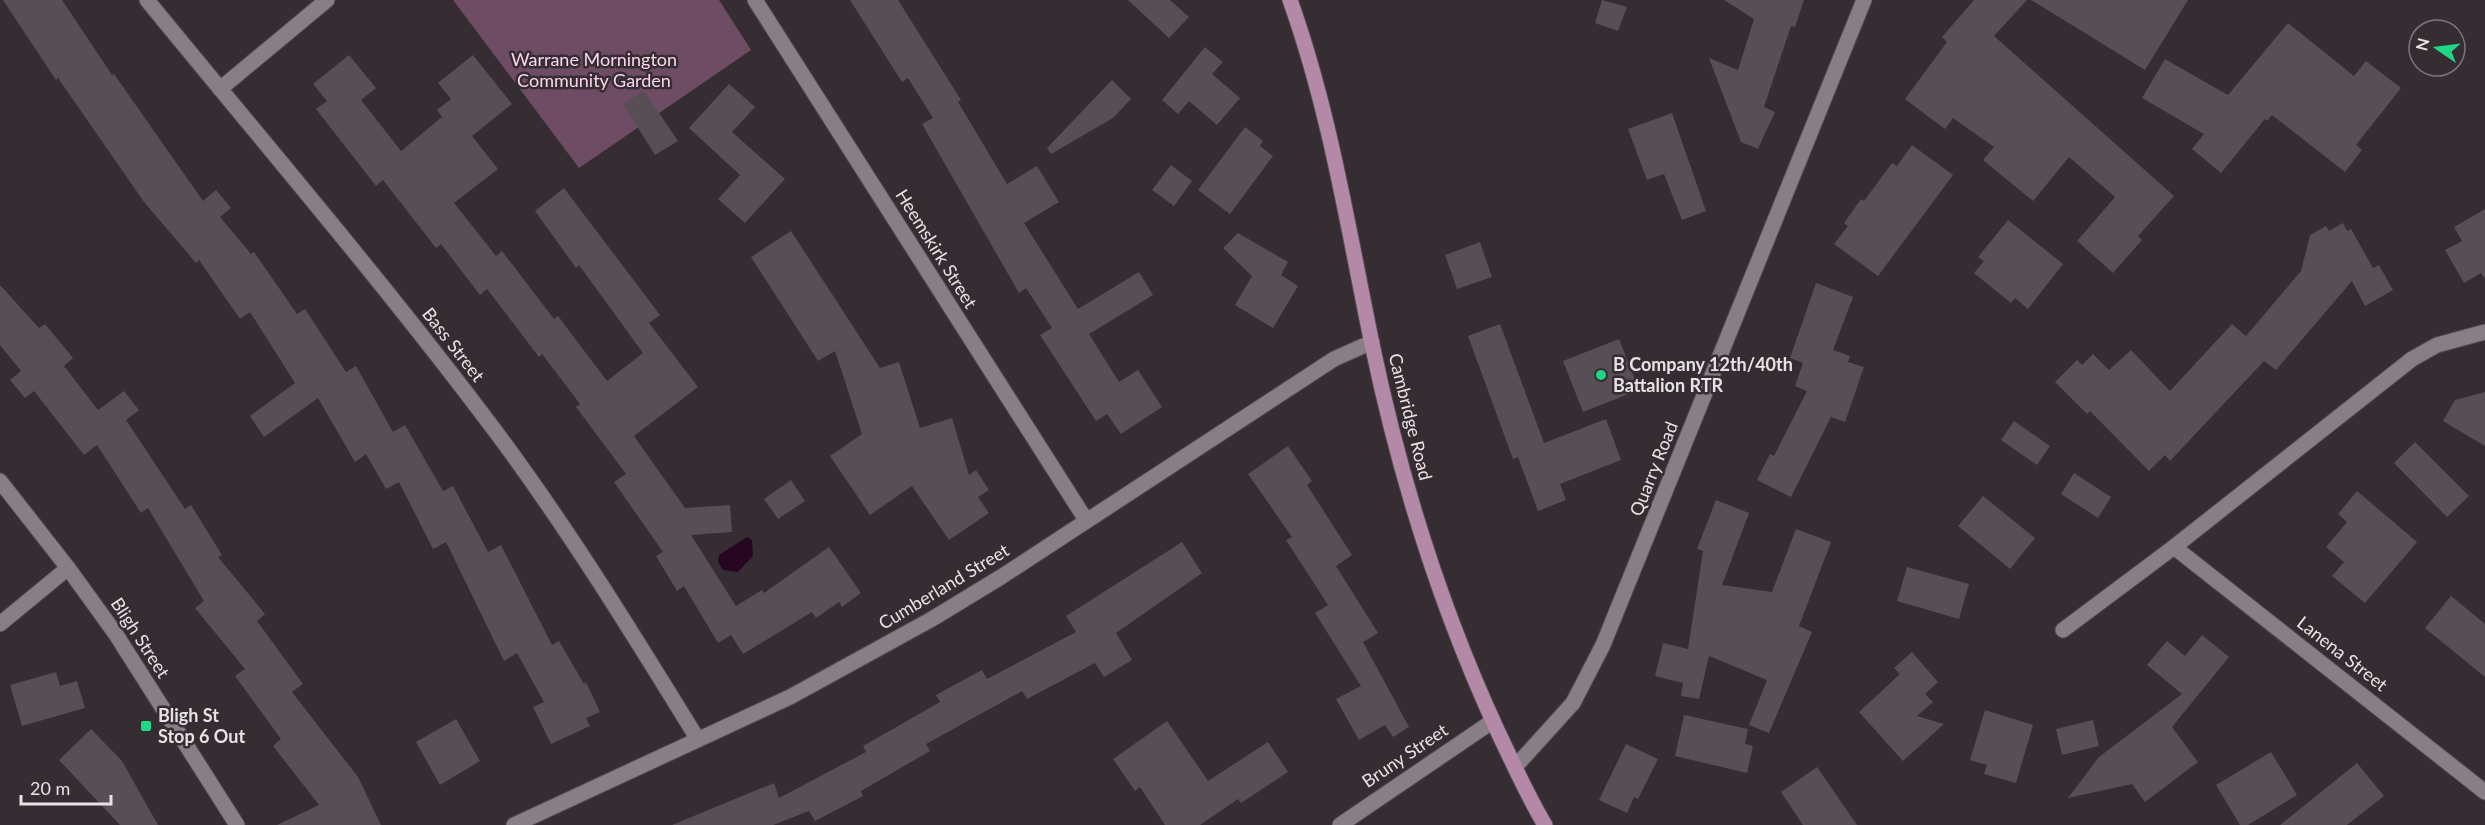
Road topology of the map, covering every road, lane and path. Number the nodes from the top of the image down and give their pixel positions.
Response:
1 (147, 0) edge
2 (327, 0) edge
3 (754, 0) edge
4 (1290, 0) edge
5 (1864, 0) edge
6 (220, 89) junction
7 (2485, 333) edge
8 (1372, 342) junction
9 (0, 481) edge
10 (1086, 520) junction
11 (2174, 547) junction
12 (68, 568) junction
13 (0, 624) edge
14 (2062, 630) dead end
15 (1493, 721) junction
16 (697, 738) junction
17 (1515, 767) junction
18 (2485, 792) edge
19 (237, 825) edge
20 (514, 825) edge
21 (1340, 825) edge
22 (1545, 825) edge

1 - 6 street, Bass Street
2 - 6 street
3 - 10 street, Heemskirk Street
4 - 8 main road, Cambridge Road
5 - 17 street, Quarry Road
6 - 16 street, Bass Street
7 - 11 street
8 - 10 street, Cumberland Street
8 - 15 main road, Cambridge Road
9 - 12 street, Bligh Street
10 - 16 street, Cumberland Street
11 - 14 street
11 - 18 street, Lanena Street
12 - 13 street
12 - 19 street, Bligh Street
15 - 17 main road, Cambridge Road
15 - 21 street, Bruny Street
16 - 20 street, Cumberland Street
17 - 22 main road, Cambridge Road

